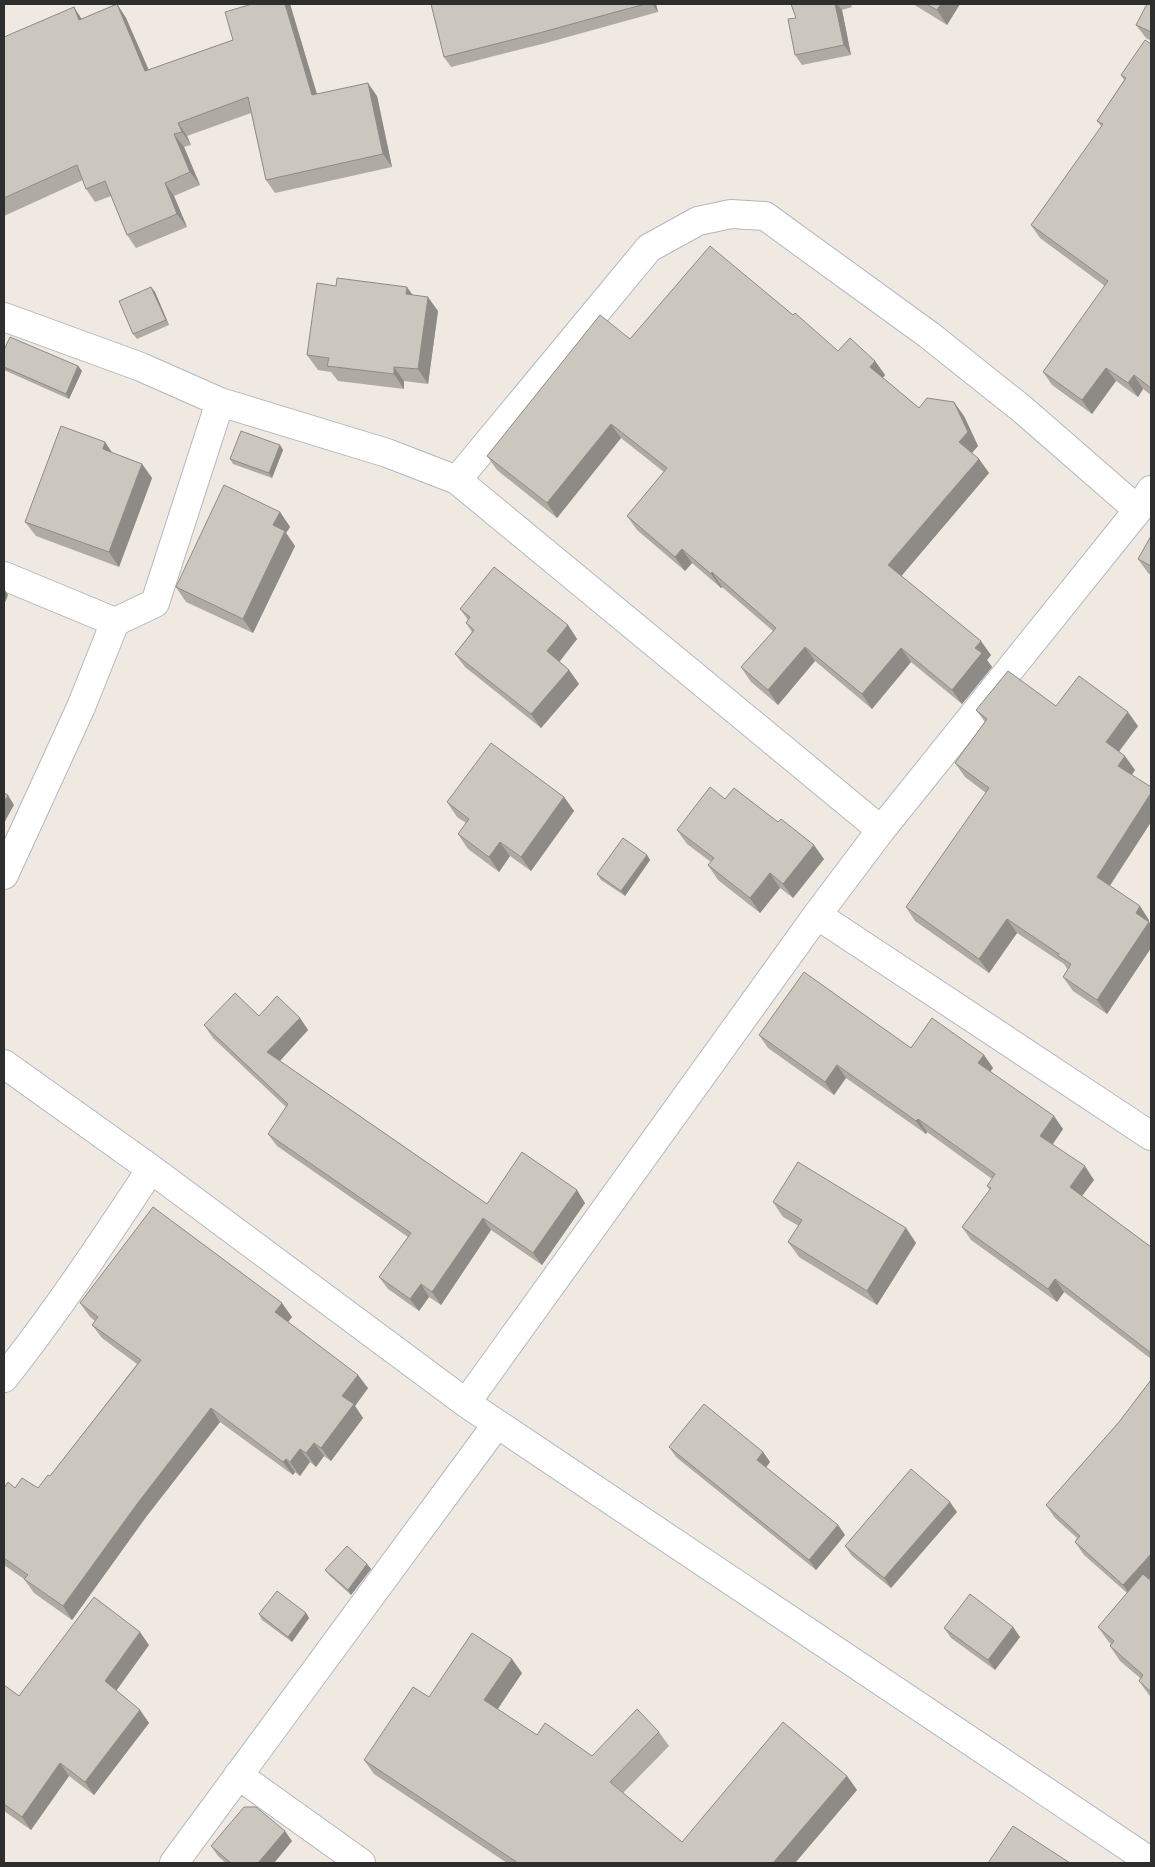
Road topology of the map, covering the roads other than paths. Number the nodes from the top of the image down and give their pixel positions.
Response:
1 (4, 317) edge
2 (220, 402) junction
3 (458, 480) junction
4 (1144, 500) edge
5 (4, 576) edge
6 (114, 622) junction
7 (881, 830) junction
8 (4, 875) edge
9 (817, 915) junction
10 (4, 1064) edge
11 (1151, 1136) edge
12 (151, 1169) junction
13 (4, 1378) edge
14 (466, 1403) junction
15 (498, 1424) junction
16 (238, 1775) junction
17 (1151, 1862) edge
18 (174, 1863) edge
19 (361, 1863) edge

1 - 2 street
2 - 3 street
2 - 6 street
3 - 4 street
3 - 7 street
4 - 7 street
5 - 6 street
6 - 8 street
7 - 9 street
9 - 11 street
9 - 14 street
10 - 12 street
12 - 13 street
12 - 14 street
14 - 15 street
15 - 16 street
15 - 17 street
16 - 18 street
16 - 19 street

